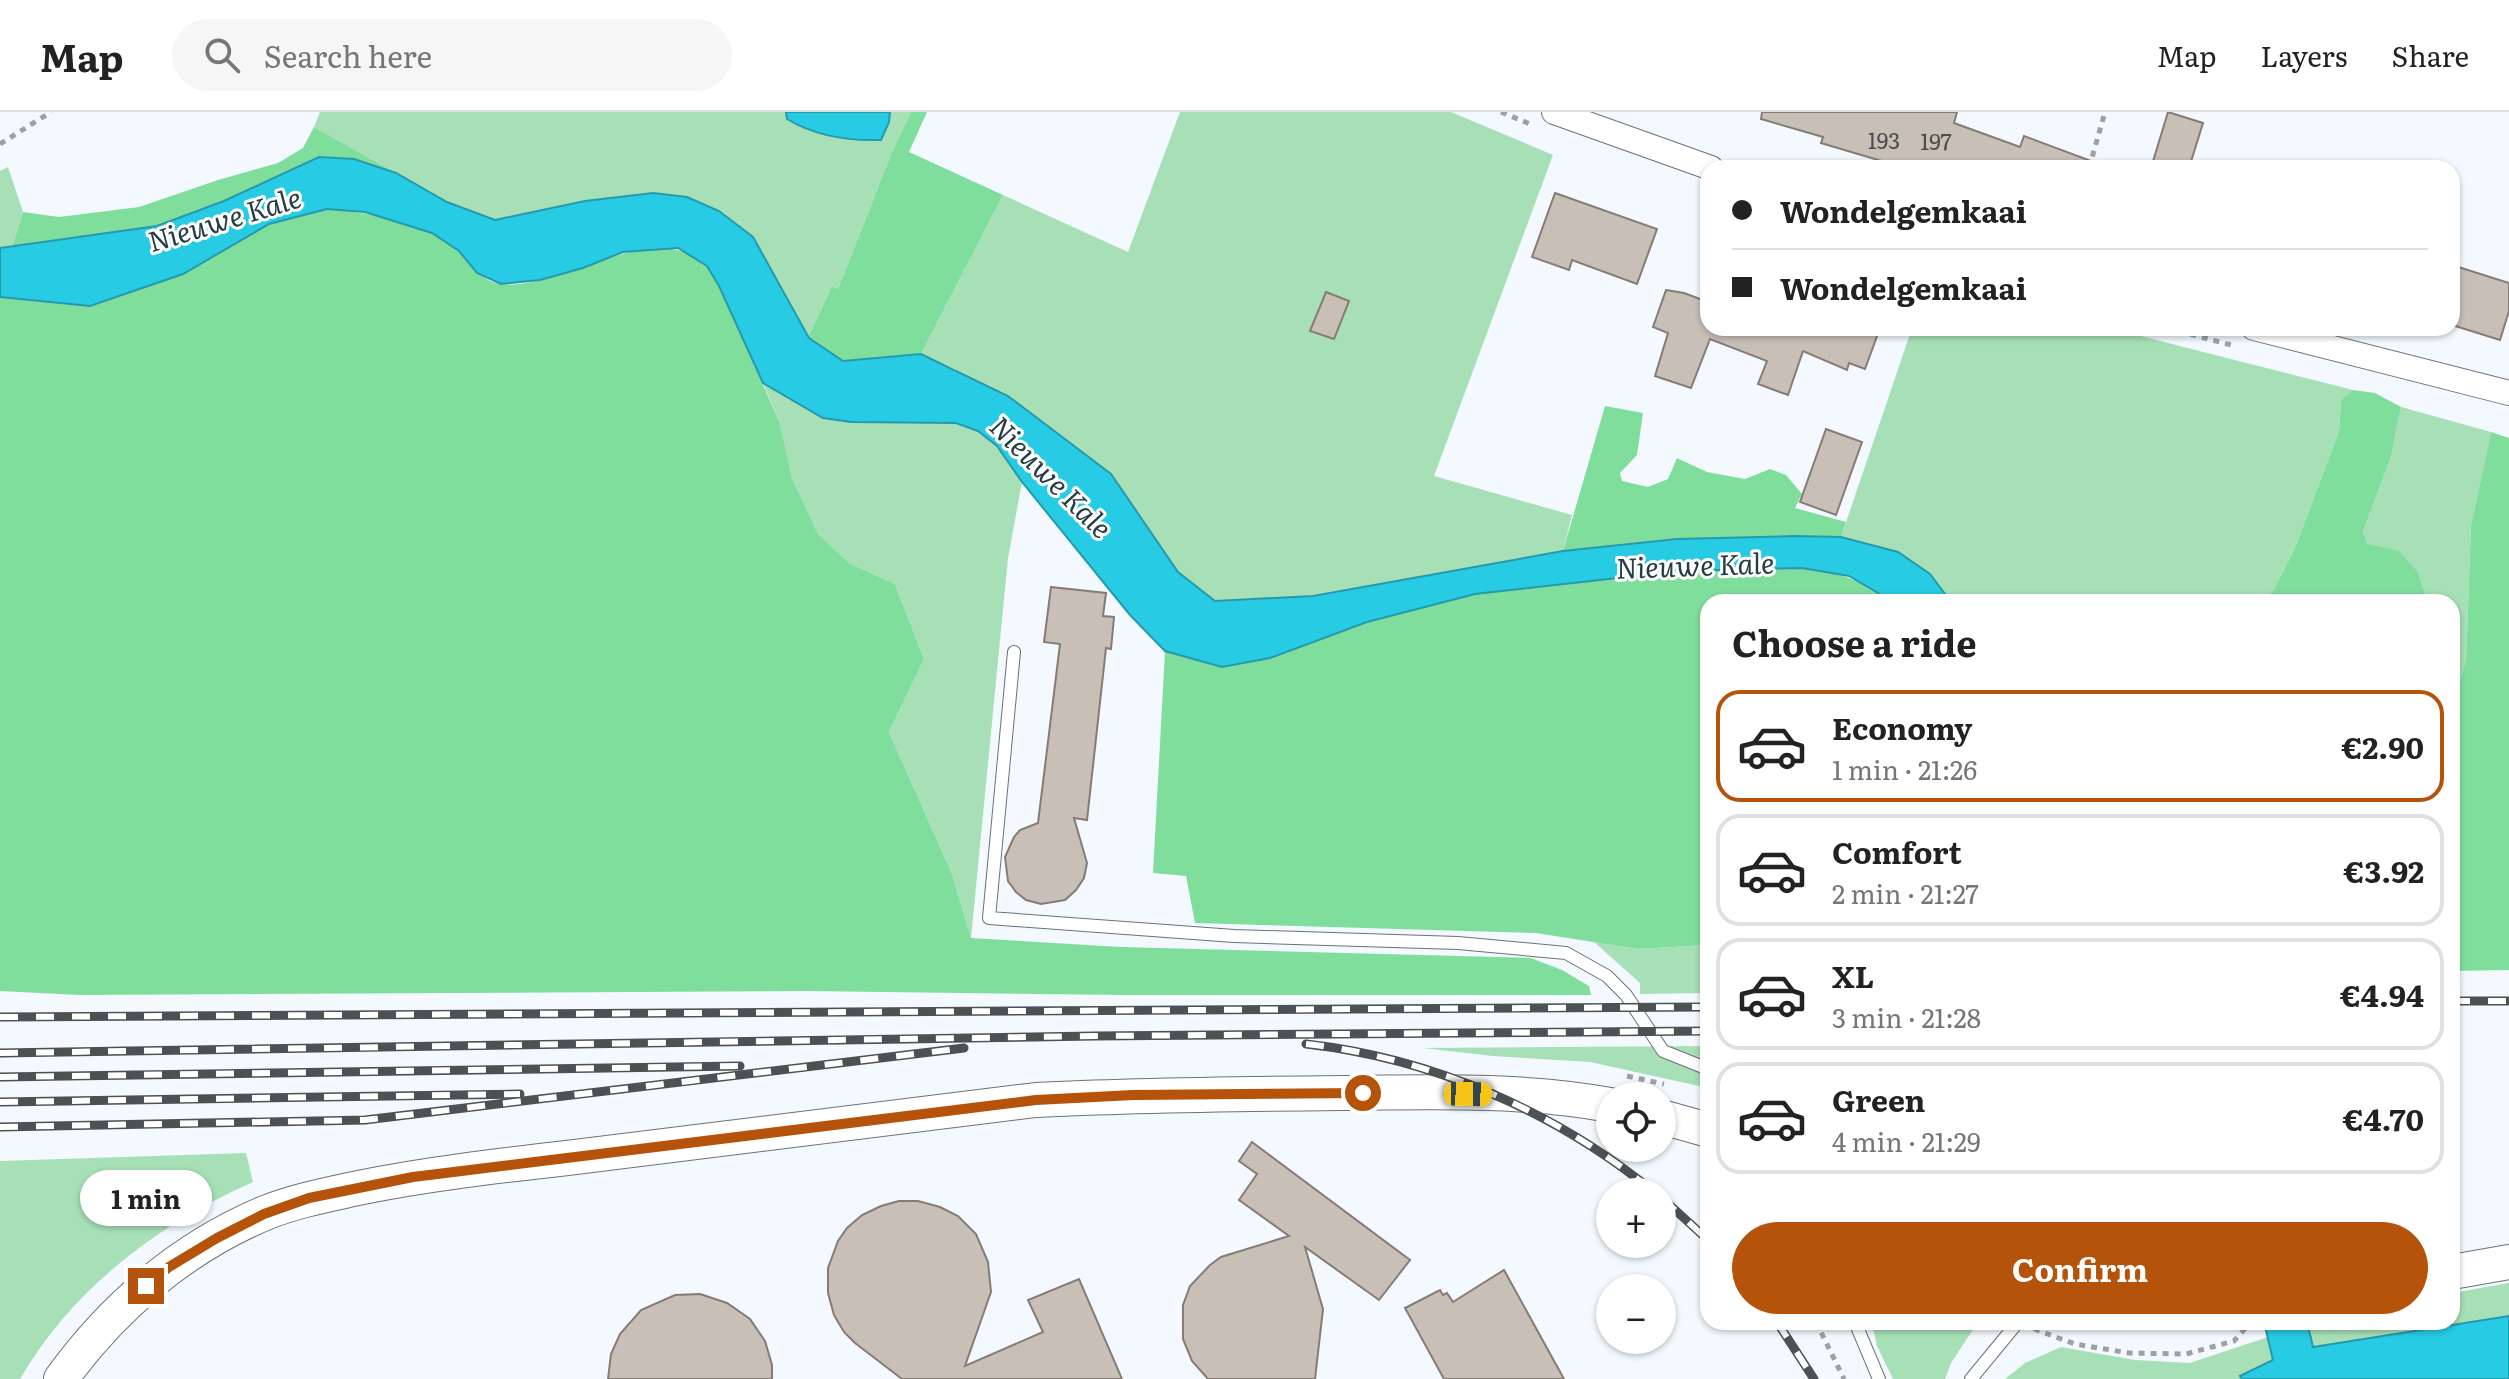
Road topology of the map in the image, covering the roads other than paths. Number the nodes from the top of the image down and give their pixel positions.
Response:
1 (1554, 112) edge
2 (1700, 164) edge
3 (2285, 336) edge
4 (2509, 393) edge
5 (1014, 652) dead end
6 (1700, 1066) edge
7 (1596, 1103) edge
8 (1676, 1121) edge
9 (1700, 1128) edge
10 (2509, 1262) edge
11 (2460, 1271) edge
12 (1858, 1330) edge
13 (2011, 1330) edge
14 (61, 1379) edge
15 (1879, 1379) edge
16 (1971, 1379) edge

1 - 2 street
3 - 4 street
5 - 6 lane
7 - 14 main road
8 - 9 main road
10 - 11 main road
12 - 15 lane
13 - 16 lane

